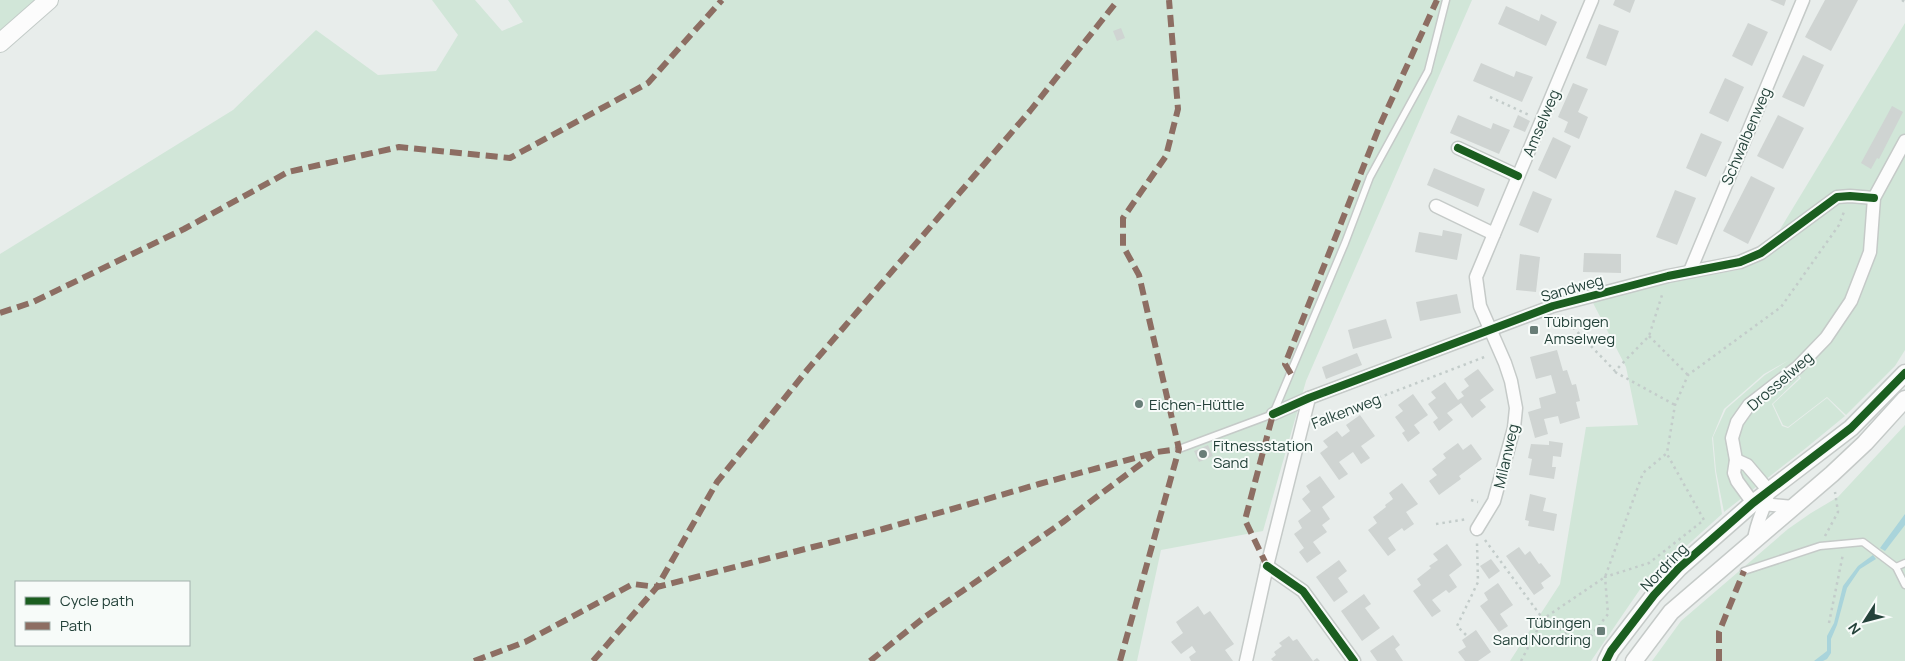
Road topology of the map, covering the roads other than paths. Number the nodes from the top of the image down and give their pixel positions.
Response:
1 (49, 0) edge
2 (1446, 0) edge
3 (1592, 0) edge
4 (1803, 0) edge
5 (0, 43) edge
6 (1905, 141) edge
7 (1458, 148) dead end
8 (1518, 176) junction
9 (1874, 198) junction
10 (1436, 206) dead end
11 (1494, 234) junction
12 (1690, 271) junction
13 (1491, 330) junction
14 (1905, 373) edge
15 (1309, 398) junction
16 (1905, 399) edge
17 (1274, 414) junction
18 (1179, 449) dead end
19 (1736, 460) junction
20 (1763, 499) junction
21 (1793, 507) junction
22 (1477, 528) road end
23 (1754, 540) junction
24 (1905, 563) edge
25 (1267, 566) junction
26 (1896, 567) junction
27 (1744, 571) dead end
28 (1905, 585) edge
29 (1246, 661) edge
30 (1354, 661) edge
31 (1606, 661) edge
32 (1634, 661) edge

1 - 5 main road
2 - 17 lane
3 - 8 street, Amselweg
4 - 12 street, Schwalbenweg
6 - 9 street, Drosselweg
7 - 8 street
8 - 11 street, Amselweg
9 - 12 street, Sandweg
9 - 19 street, Drosselweg
10 - 11 street
11 - 13 street, Amselweg
12 - 13 street, Sandweg
13 - 15 street, Sandweg
13 - 22 street, Milanweg
14 - 20 street, Nordring
15 - 17 street, Sandweg
15 - 25 street, Falkenweg
16 - 21 street
17 - 18 lane
19 - 20 street
19 - 20 street, Drosselweg
20 - 21 street
20 - 23 street, Nordring
20 - 31 street, Nordring
21 - 23 street
23 - 32 street
24 - 26 lane
25 - 29 street, Falkenweg
25 - 30 street
26 - 27 lane
26 - 28 lane

